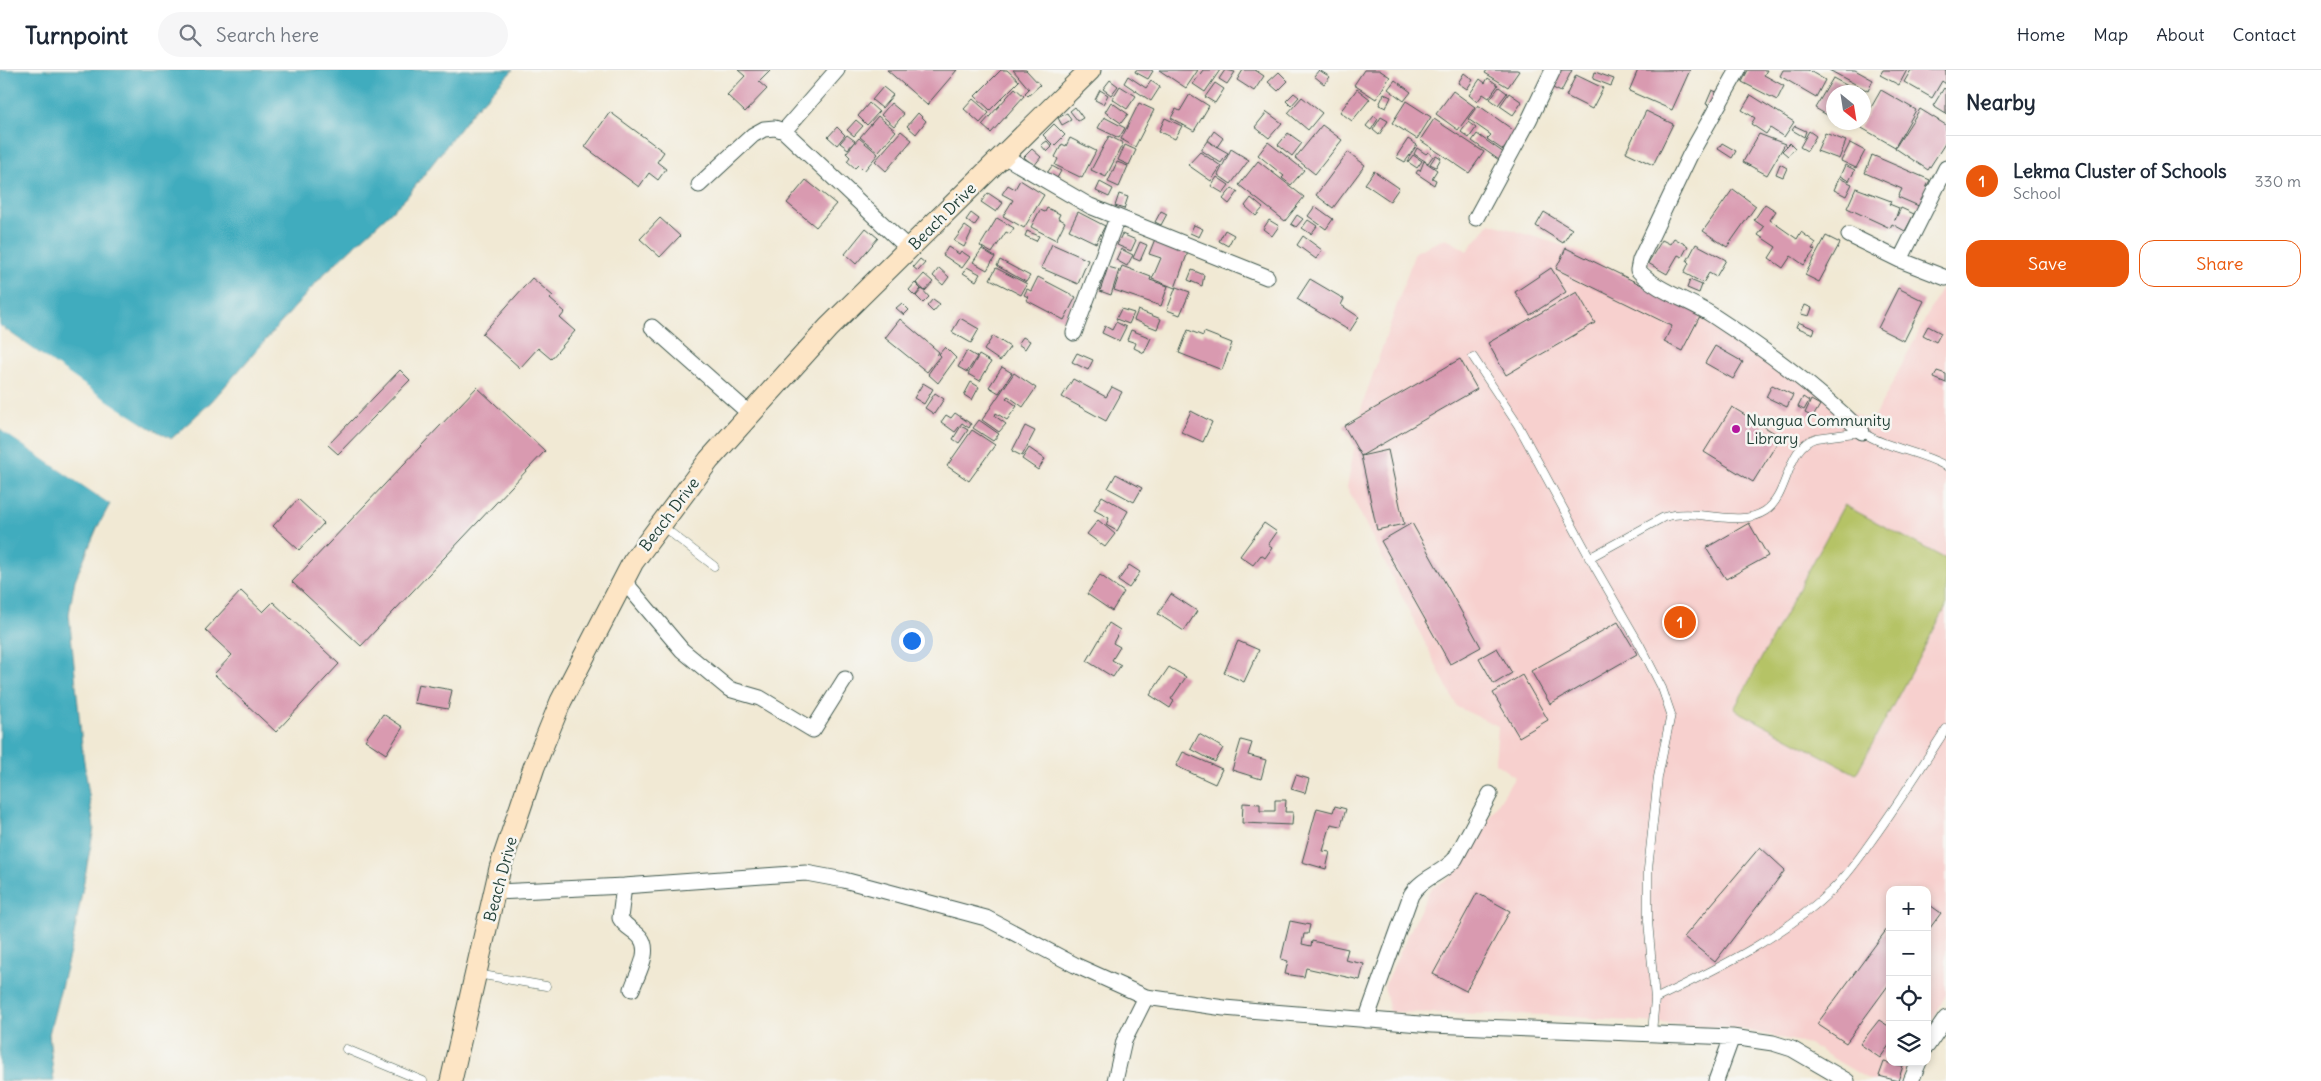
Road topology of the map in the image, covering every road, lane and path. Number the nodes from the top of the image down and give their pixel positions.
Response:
1 (837, 70) edge
2 (1090, 70) edge
3 (1553, 70) edge
4 (1738, 70) edge
5 (784, 131) junction
6 (1002, 155) junction
7 (1946, 168) edge
8 (699, 185) dead end
9 (1117, 218) junction
10 (1476, 218) dead end
11 (1849, 235) dead end
12 (909, 249) junction
13 (1900, 260) junction
14 (1267, 277) dead end
15 (1946, 278) edge
16 (652, 327) dead end
17 (1074, 333) dead end
18 (1473, 357) dead end
19 (750, 414) junction
20 (1862, 432) junction
21 (1946, 466) edge
22 (660, 525) junction
23 (1590, 558) junction
24 (714, 566) dead end
25 (623, 580) junction
26 (845, 679) dead end
27 (1946, 729) edge
28 (1490, 794) dead end
29 (624, 886) junction
30 (495, 892) junction
31 (476, 974) junction
32 (546, 986) dead end
33 (632, 989) dead end
34 (1146, 997) junction
35 (1655, 999) junction
36 (1946, 1018) edge
37 (1366, 1020) junction
38 (1652, 1033) junction
39 (1732, 1037) junction
40 (1931, 1040) edge
41 (346, 1049) dead end
42 (1917, 1066) edge
43 (423, 1081) edge
44 (451, 1081) edge
45 (1115, 1081) edge
46 (1716, 1081) edge
47 (1847, 1081) edge
48 (1911, 1081) edge

1 - 5 street
2 - 6 street, Beach Drive
3 - 10 street
4 - 20 street
5 - 8 street
5 - 12 street
6 - 9 street
6 - 12 street, Beach Drive
7 - 13 street
9 - 14 street
9 - 17 street
11 - 13 street
12 - 19 street, Beach Drive
13 - 15 street
16 - 19 street
18 - 23 lane
19 - 22 street, Beach Drive
20 - 21 lane
20 - 23 lane
22 - 24 lane
22 - 25 street, Beach Drive
23 - 35 lane
25 - 26 street
25 - 30 street, Beach Drive
27 - 35 lane
28 - 37 street
29 - 30 street
29 - 33 street
29 - 34 street
30 - 31 street, Beach Drive
31 - 32 lane
31 - 44 street, Beach Drive
34 - 37 street
34 - 45 street
35 - 38 lane
36 - 40 street
37 - 38 street
38 - 39 street
39 - 46 street
39 - 47 street
41 - 43 lane
42 - 48 street

